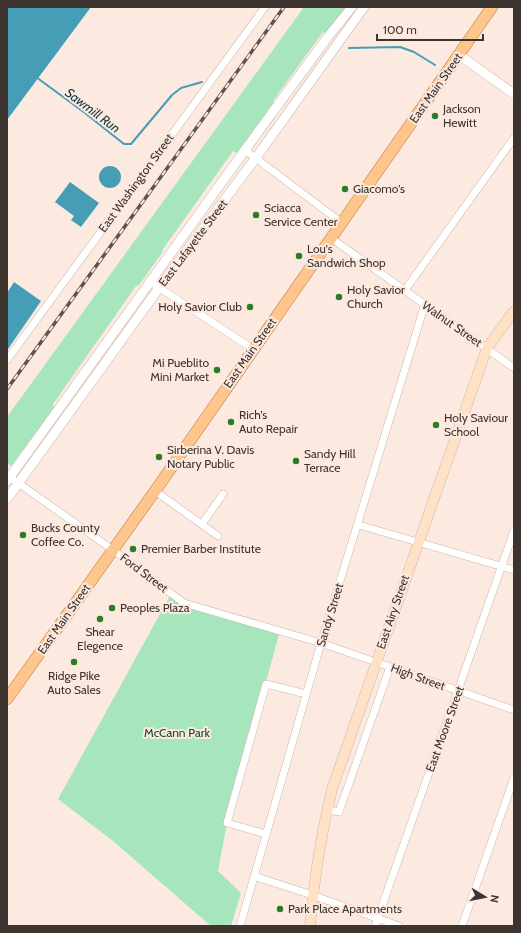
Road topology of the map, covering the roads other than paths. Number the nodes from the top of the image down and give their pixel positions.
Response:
1 (265, 7) edge
2 (352, 7) edge
3 (364, 7) edge
4 (492, 7) edge
5 (459, 55) junction
6 (514, 94) edge
7 (514, 138) edge
8 (245, 150) junction
9 (256, 159) junction
10 (342, 223) junction
11 (331, 238) junction
12 (149, 281) junction
13 (159, 288) junction
14 (405, 290) junction
15 (425, 304) junction
16 (514, 311) edge
17 (487, 348) junction
18 (253, 349) junction
19 (7, 360) edge
20 (514, 368) edge
21 (8, 478) edge
22 (18, 483) junction
23 (155, 491) junction
24 (223, 494) dead end
25 (7, 499) edge
26 (202, 524) junction
27 (359, 525) junction
28 (514, 531) edge
29 (218, 536) dead end
30 (417, 542) junction
31 (113, 550) junction
32 (502, 567) junction
33 (514, 570) edge
34 (321, 643) junction
35 (376, 662) junction
36 (390, 667) junction
37 (368, 685) junction
38 (382, 691) junction
39 (458, 691) junction
40 (306, 694) junction
41 (7, 699) edge
42 (514, 710) edge
43 (514, 778) edge
44 (327, 810) junction
45 (266, 834) junction
46 (254, 876) junction
47 (312, 895) junction
48 (377, 918) junction
49 (240, 926) edge
50 (310, 926) edge
51 (375, 926) edge
52 (399, 926) edge
53 (462, 926) edge

1 - 19 street, East Washington Street
2 - 8 street, East Lafayette Street
3 - 9 street, East Lafayette Street
4 - 5 main road, East Main Street
5 - 6 street
5 - 10 main road, East Main Street
7 - 14 street
8 - 9 street
8 - 12 street, East Lafayette Street
9 - 10 street
9 - 13 street, East Lafayette Street
10 - 11 main road, East Main Street
11 - 14 street, Walnut Street
11 - 18 main road, East Main Street
12 - 13 street
12 - 21 street, East Lafayette Street
13 - 18 street
13 - 22 street, East Lafayette Street
14 - 15 street, Walnut Street
15 - 17 street, Walnut Street
15 - 27 street, Sandy Street
16 - 17 main road, East Airy Street
17 - 20 street, Walnut Street
17 - 30 main road, East Airy Street
18 - 23 main road, East Main Street
21 - 22 street, Ford Street
22 - 25 street, East Lafayette Street
22 - 31 street, Ford Street
23 - 26 street
23 - 31 main road, East Main Street
24 - 26 street
26 - 29 street
27 - 30 street
27 - 34 street, Sandy Street
28 - 32 street, East Moore Street
30 - 32 street
30 - 35 main road, East Airy Street
31 - 34 street, Ford Street
31 - 41 main road, East Main Street
32 - 33 street
32 - 39 street, East Moore Street
34 - 35 street, High Street
34 - 40 street, Sandy Street
35 - 36 street, High Street
35 - 37 main road, East Airy Street
36 - 38 street
36 - 39 street, High Street
37 - 38 street
37 - 44 main road, East Airy Street
38 - 44 street
39 - 42 street, High Street
39 - 48 street, East Moore Street
40 - 45 street, Sandy Street
40 - 45 street
43 - 53 street
44 - 47 main road, East Airy Street
45 - 46 street, Sandy Street
46 - 47 street
46 - 49 street, Sandy Street
47 - 48 street
47 - 50 main road, East Airy Street
48 - 51 street, East Moore Street
48 - 52 street

